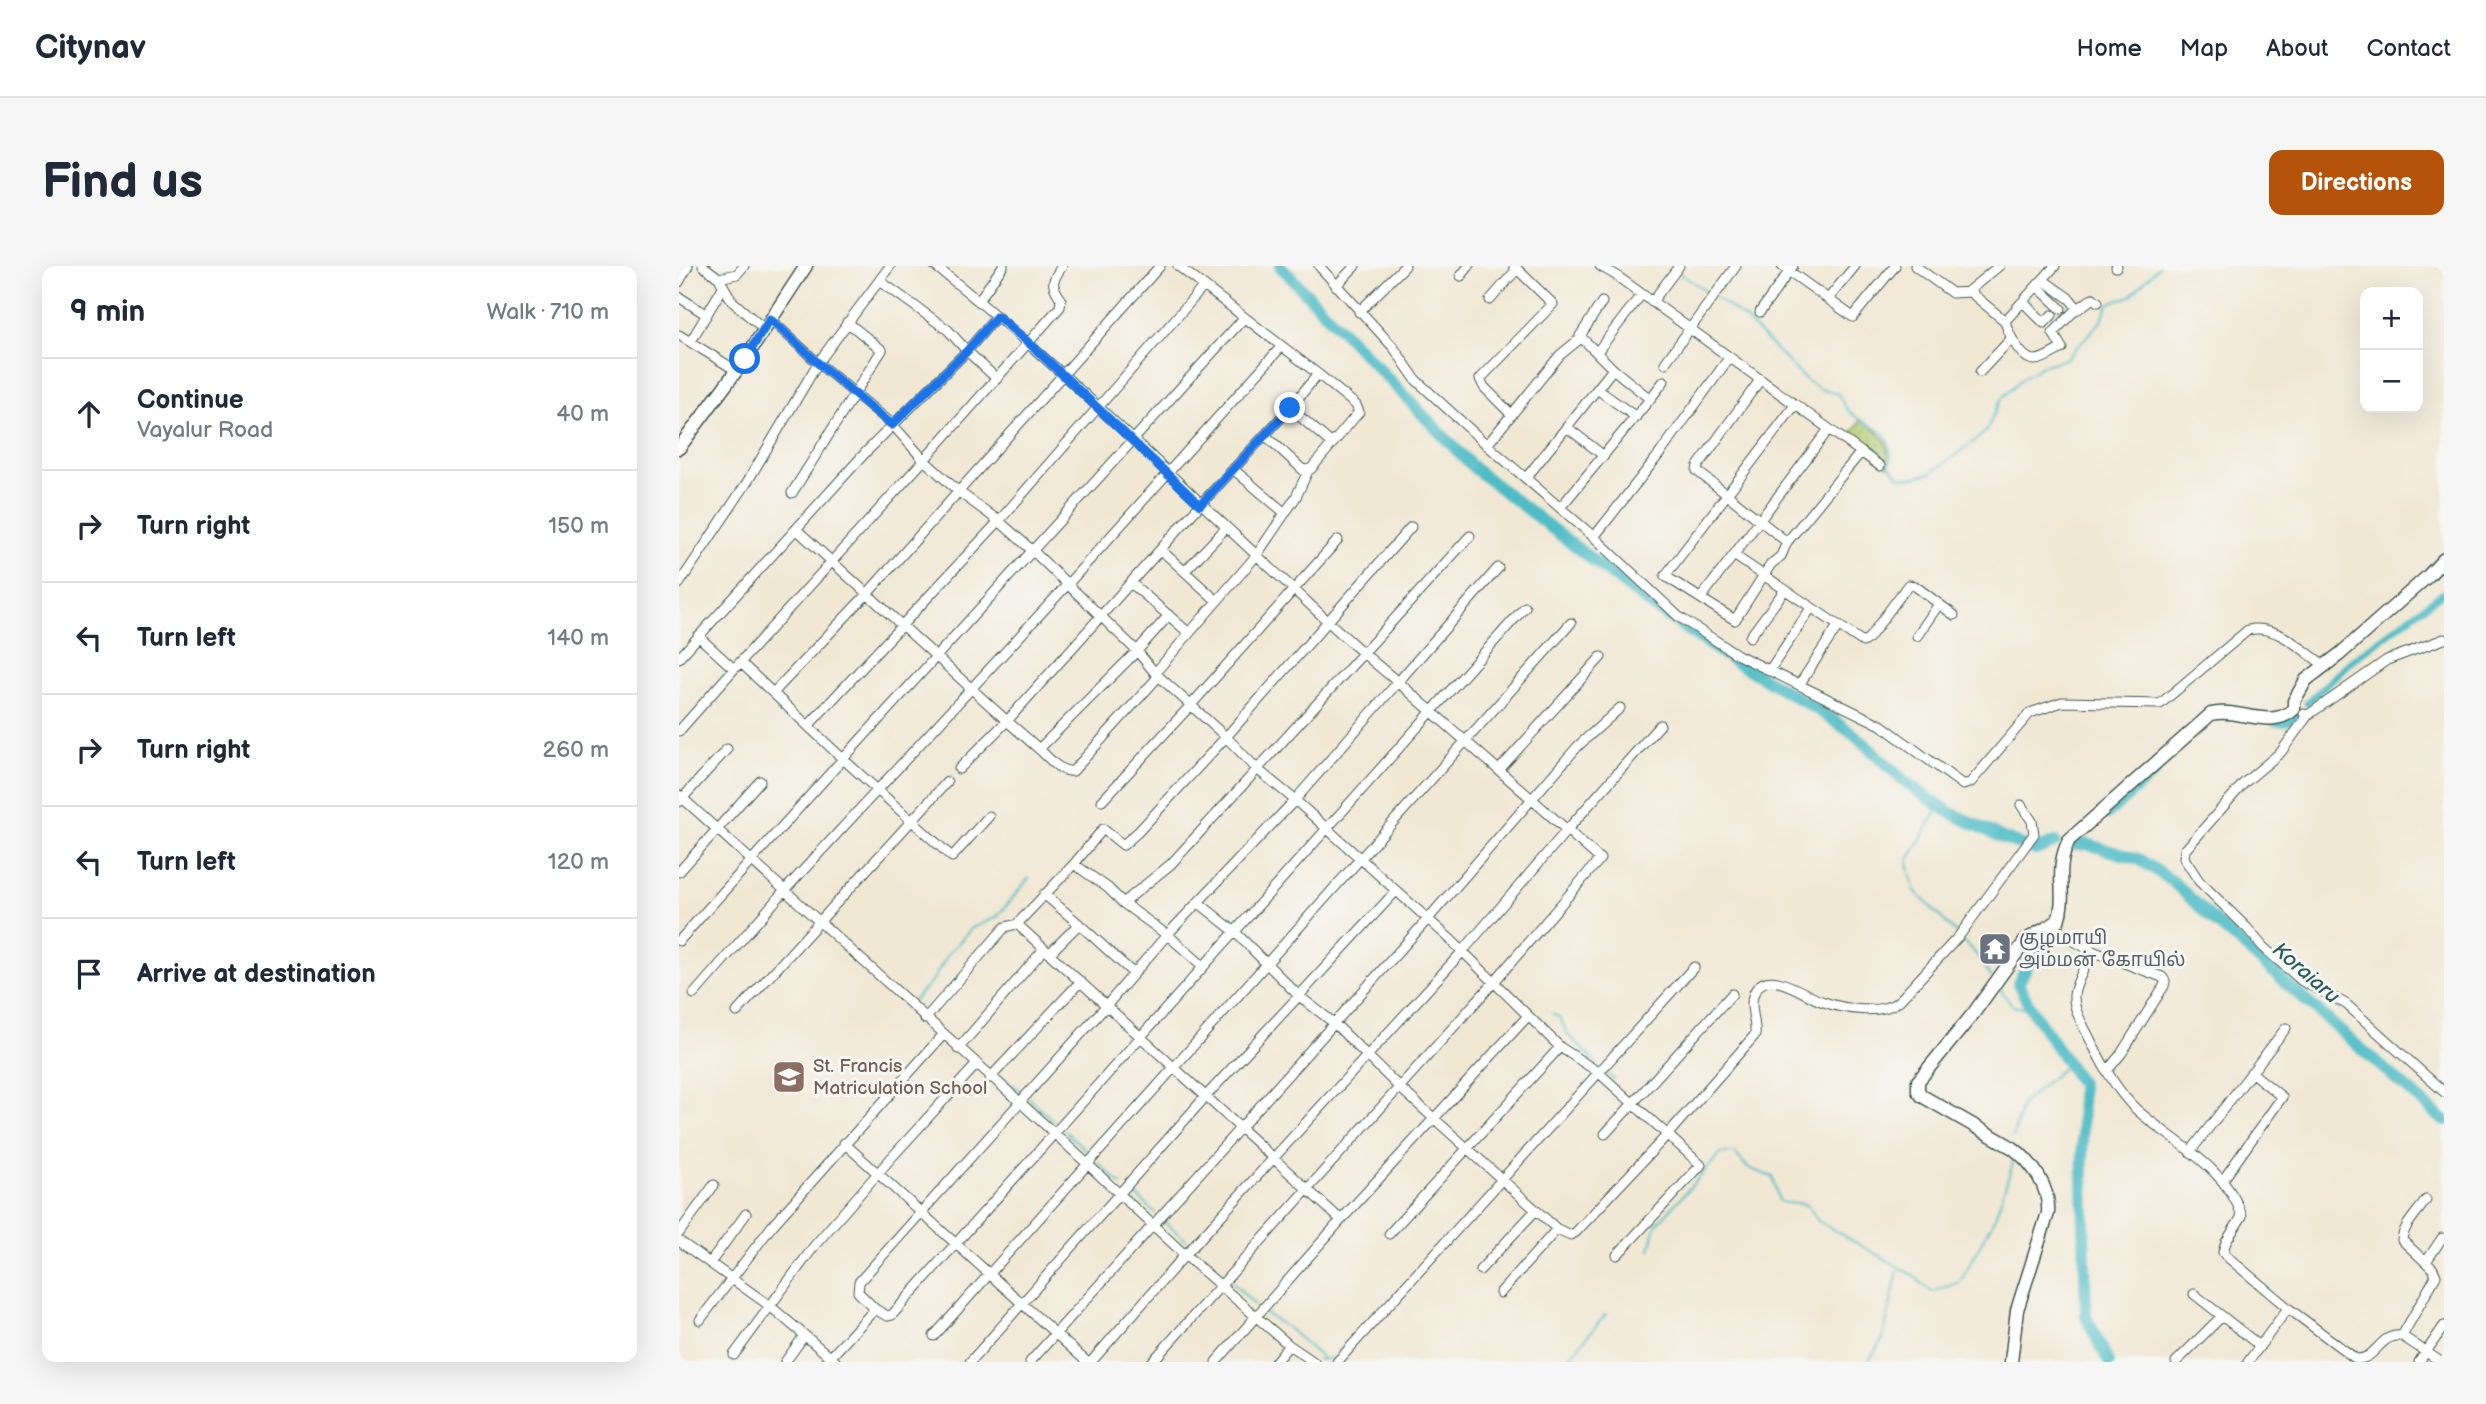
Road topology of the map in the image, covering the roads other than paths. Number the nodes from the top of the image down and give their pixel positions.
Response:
1 (688, 266) edge
2 (702, 266) edge
3 (744, 266) edge
4 (806, 266) edge
5 (890, 266) edge
6 (935, 266) edge
7 (1003, 266) edge
8 (1062, 266) edge
9 (1160, 266) edge
10 (1178, 266) edge
11 (1319, 266) edge
12 (1355, 266) edge
13 (1405, 266) edge
14 (1469, 266) edge
15 (1600, 266) edge
16 (1736, 266) edge
17 (1855, 266) edge
18 (1895, 266) edge
19 (1915, 266) edge
20 (1999, 266) edge
21 (2056, 266) edge
22 (1515, 267) edge
23 (1788, 268) edge
24 (1676, 269) edge
25 (1617, 270) edge
26 (1461, 276) dead end
27 (880, 281) junction
28 (679, 282) edge
29 (721, 283) junction
30 (2040, 283) junction
31 (1204, 286) junction
32 (1336, 286) junction
33 (1967, 292) junction
34 (1641, 295) junction
35 (679, 297) edge
36 (1828, 299) junction
37 (979, 300) junction
38 (1490, 300) dead end
39 (1602, 302) dead end
40 (1652, 302) junction
41 (2023, 302) junction
42 (2098, 302) dead end
43 (2077, 308) junction
44 (1360, 312) junction
45 (1760, 312) dead end
46 (707, 315) junction
47 (997, 316) junction
48 (1244, 318) junction
49 (2005, 321) junction
50 (848, 322) junction
51 (767, 324) junction
52 (1689, 330) junction
53 (679, 335) edge
54 (1581, 338) junction
55 (2010, 340) junction
56 (691, 341) junction
57 (1029, 343) junction
58 (1282, 346) junction
59 (967, 351) junction
60 (1597, 352) junction
61 (1729, 358) junction
62 (818, 363) junction
63 (1665, 363) dead end
64 (1613, 369) junction
65 (737, 371) junction
66 (1980, 372) dead end
67 (1318, 374) junction
68 (1063, 377) junction
69 (997, 379) junction
70 (1760, 380) junction
71 (1664, 381) dead end
72 (1597, 389) junction
73 (855, 392) junction
74 (1650, 399) junction
75 (1795, 405) junction
76 (1097, 408) junction
77 (1290, 408) junction
78 (1512, 415) junction
79 (1636, 417) junction
80 (892, 425) junction
81 (1568, 428) junction
82 (1829, 429) junction
83 (1265, 435) junction
84 (1133, 441) junction
85 (1332, 444) junction
86 (1487, 445) junction
87 (679, 448) edge
88 (1861, 452) junction
89 (1604, 456) junction
90 (925, 460) junction
91 (1880, 466) dead end
92 (1233, 469) junction
93 (1308, 471) junction
94 (1167, 473) junction
95 (1526, 478) junction
96 (792, 492) dead end
97 (959, 492) junction
98 (1726, 495) junction
99 (1200, 505) junction
100 (1560, 508) junction
101 (1285, 513) junction
102 (1760, 520) junction
103 (999, 521) junction
104 (1411, 527) dead end
105 (796, 529) junction
106 (1225, 529) junction
107 (1470, 536) dead end
108 (1594, 537) junction
109 (1338, 540) dead end
110 (1787, 542) junction
111 (1160, 550) junction
112 (1034, 552) junction
113 (1256, 556) junction
114 (1735, 556) junction
115 (2444, 559) edge
116 (832, 561) junction
117 (1498, 568) dead end
118 (1185, 572) junction
119 (1764, 576) junction
120 (1131, 583) junction
121 (679, 584) edge
122 (1067, 585) junction
123 (1293, 590) junction
124 (1784, 591) junction
125 (868, 593) junction
126 (1701, 598) junction
127 (1217, 601) junction
128 (1939, 604) junction
129 (1525, 607) dead end
130 (1811, 608) junction
131 (1169, 615) junction
132 (1954, 615) dead end
133 (1102, 617) junction
134 (1328, 621) junction
135 (1571, 623) dead end
136 (903, 625) junction
137 (1838, 626) junction
138 (1189, 633) junction
139 (698, 636) junction
140 (1917, 636) dead end
141 (1750, 637) dead end
142 (2444, 639) edge
143 (1137, 651) junction
144 (1362, 652) junction
145 (1601, 657) dead end
146 (936, 658) junction
147 (679, 659) edge
148 (737, 665) junction
149 (2325, 665) junction
150 (1769, 671) junction
151 (1157, 675) junction
152 (1398, 682) junction
153 (1799, 685) junction
154 (972, 689) junction
155 (773, 693) junction
156 (1191, 705) junction
157 (2295, 706) junction
158 (1620, 708) dead end
159 (1432, 709) junction
160 (2308, 715) junction
161 (1007, 721) junction
162 (1660, 725) dead end
163 (808, 726) junction
164 (679, 731) edge
165 (1226, 737) junction
166 (1464, 740) junction
167 (727, 749) dead end
168 (1039, 749) junction
169 (843, 759) junction
170 (959, 769) dead end
171 (1257, 769) junction
172 (1499, 770) junction
173 (760, 780) dead end
174 (947, 782) dead end
175 (878, 789) junction
176 (680, 798) edge
177 (1533, 799) junction
178 (1295, 800) junction
179 (1102, 801) dead end
180 (2021, 805) dead end
181 (989, 816) dead end
182 (911, 819) junction
183 (1328, 828) junction
184 (1567, 830) junction
185 (716, 831) junction
186 (1361, 859) junction
187 (752, 861) junction
188 (1074, 864) junction
189 (679, 872) edge
190 (785, 890) junction
191 (1396, 891) junction
192 (1044, 894) junction
193 (1123, 903) junction
194 (1199, 903) junction
195 (1427, 920) junction
196 (818, 922) junction
197 (1017, 924) junction
198 (1079, 925) junction
199 (2049, 928) junction
200 (1234, 931) junction
201 (1166, 936) junction
202 (679, 941) edge
203 (1047, 951) junction
204 (2092, 951) junction
205 (1462, 952) junction
206 (1267, 963) junction
207 (1203, 966) junction
208 (1694, 967) dead end
209 (1134, 974) junction
210 (1080, 982) junction
211 (1494, 982) junction
212 (694, 994) dead end
213 (1732, 994) dead end
214 (1299, 996) junction
215 (1106, 1006) junction
216 (737, 1012) dead end
217 (1527, 1017) junction
218 (925, 1019) junction
219 (1335, 1023) junction
220 (2286, 1028) dead end
221 (943, 1035) junction
222 (1139, 1038) junction
223 (1560, 1047) junction
224 (958, 1049) junction
225 (1367, 1054) junction
226 (977, 1065) junction
227 (1174, 1065) junction
228 (2107, 1071) junction
229 (1598, 1072) junction
230 (2251, 1072) junction
231 (990, 1078) junction
232 (1399, 1087) junction
233 (2444, 1092) edge
234 (1207, 1095) junction
235 (1019, 1103) junction
236 (1632, 1104) junction
237 (1435, 1119) junction
238 (1242, 1127) junction
239 (1053, 1132) junction
240 (1605, 1134) dead end
241 (1668, 1134) junction
242 (844, 1143) junction
243 (1468, 1148) junction
244 (2190, 1152) junction
245 (1275, 1157) junction
246 (1087, 1164) junction
247 (878, 1173) junction
248 (1503, 1180) junction
249 (2223, 1180) junction
250 (713, 1185) dead end
251 (1306, 1189) junction
252 (1120, 1195) junction
253 (2426, 1200) dead end
254 (1536, 1210) junction
255 (922, 1211) junction
256 (746, 1214) dead end
257 (1341, 1220) junction
258 (1153, 1225) junction
259 (1557, 1229) junction
260 (679, 1233) edge
261 (1389, 1234) dead end
262 (2442, 1238) dead end
263 (679, 1241) edge
264 (956, 1242) junction
265 (1185, 1255) junction
266 (1617, 1255) dead end
267 (2426, 1262) junction
268 (710, 1263) junction
269 (1480, 1270) dead end
270 (990, 1273) junction
271 (732, 1279) junction
272 (1222, 1286) junction
273 (1500, 1293) dead end
274 (2194, 1294) dead end
275 (1023, 1302) junction
276 (770, 1307) junction
277 (2288, 1308) junction
278 (875, 1309) junction
279 (1257, 1316) junction
280 (2222, 1316) junction
281 (700, 1320) dead end
282 (2444, 1326) edge
283 (1055, 1333) junction
284 (804, 1336) junction
285 (934, 1336) dead end
286 (2402, 1336) junction
287 (1289, 1345) junction
288 (2260, 1346) junction
289 (2426, 1353) junction
290 (734, 1355) dead end
291 (831, 1360) edge
292 (785, 1362) edge
293 (969, 1362) edge
294 (1030, 1362) edge
295 (1089, 1362) edge
296 (1152, 1362) edge
297 (1216, 1362) edge
298 (1275, 1362) edge
299 (1314, 1362) edge
300 (1337, 1362) edge
301 (2011, 1362) edge
302 (2176, 1362) edge
303 (2248, 1362) edge
304 (2419, 1362) edge
305 (2441, 1362) edge

1 - 28 street
2 - 29 street
3 - 29 street
4 - 51 street
5 - 27 street
6 - 37 street
7 - 37 street
8 - 57 street
9 - 68 street
10 - 31 street
11 - 32 street
12 - 32 street
13 - 44 street
14 - 26 street
15 - 25 street
16 - 52 street
17 - 36 street
18 - 36 street
19 - 33 street
20 - 33 street
21 - 30 street
22 - 38 street
22 - 78 street
23 - 36 street
23 - 45 street
24 - 40 street
25 - 34 street
27 - 50 street
27 - 59 street
29 - 46 street
29 - 51 street
30 - 41 street
30 - 41 street
30 - 43 street
31 - 48 street
31 - 76 street
32 - 44 street
33 - 49 street
34 - 40 street
34 - 60 street
35 - 46 street
37 - 47 street
39 - 54 street
40 - 52 street
41 - 49 street
42 - 43 street
43 - 55 street
44 - 86 street
46 - 56 street
47 - 57 street
47 - 59 street
48 - 58 street
48 - 84 street
49 - 55 street
50 - 62 street
50 - 73 street
51 - 62 street
51 - 65 street
52 - 61 street
52 - 63 street
53 - 56 street
54 - 60 street
54 - 78 street
55 - 66 street
56 - 65 street
57 - 68 street
57 - 69 street
58 - 67 street
58 - 94 street
59 - 69 street
59 - 80 street
60 - 64 street
61 - 70 street
61 - 108 street
62 - 73 street
62 - 121 street
64 - 72 street
64 - 74 street
65 - 87 street
67 - 77 street
67 - 85 street
68 - 76 street
68 - 97 street
69 - 90 street
70 - 75 street
70 - 98 street
71 - 74 street
72 - 79 street
72 - 81 street
73 - 80 street
73 - 96 street
74 - 79 street
75 - 82 street
75 - 98 street
76 - 84 street
76 - 103 street
77 - 83 street
77 - 85 street
78 - 86 street
79 - 89 street
80 - 90 street
80 - 105 street
81 - 89 street
81 - 95 street
82 - 88 street
82 - 102 street
83 - 92 street
83 - 93 street
84 - 94 street
84 - 112 street
85 - 93 street
86 - 95 street
88 - 91 street
88 - 110 street
89 - 100 street
90 - 97 street
90 - 116 street
92 - 99 street
92 - 101 street
93 - 101 street
94 - 99 street
94 - 122 street
95 - 100 street
97 - 103 street
97 - 125 street
98 - 102 street
98 - 126 street
99 - 106 street
99 - 111 street
100 - 108 street
101 - 113 street
102 - 110 street
102 - 114 street
103 - 112 street
103 - 136 street
104 - 134 street
105 - 116 street
105 - 139 street
106 - 113 street
106 - 118 street
107 - 144 street
108 - 150 street
109 - 123 street
110 - 119 street
111 - 118 street
111 - 120 street
112 - 122 street
112 - 146 street
113 - 123 street
113 - 127 street
114 - 119 street
114 - 126 street
115 - 149 street
116 - 125 street
116 - 148 street
117 - 152 street
118 - 127 street
119 - 124 street
119 - 126 street
120 - 131 street
120 - 133 street
122 - 133 street
122 - 154 street
123 - 134 street
123 - 156 street
124 - 130 street
124 - 141 street
125 - 136 street
125 - 155 street
127 - 138 street
128 - 132 street
128 - 137 street
128 - 140 street
129 - 159 street
130 - 137 street
130 - 150 street
131 - 138 street
131 - 143 street
133 - 143 street
133 - 161 street
134 - 144 street
134 - 165 street
135 - 166 street
136 - 146 street
136 - 163 street
137 - 153 street
138 - 151 street
139 - 147 street
139 - 148 street
142 - 160 street
143 - 151 street
143 - 168 street
144 - 152 street
144 - 171 street
145 - 172 street
146 - 154 street
146 - 169 street
148 - 155 street
148 - 164 street
149 - 153 street
149 - 157 street
150 - 153 street
151 - 156 street
151 - 168 street
152 - 159 street
152 - 178 street
154 - 161 street
154 - 175 street
155 - 163 street
156 - 165 street
156 - 179 street
157 - 160 street
157 - 199 street
158 - 177 street
159 - 166 street
159 - 183 street
160 - 233 street
161 - 168 street
161 - 170 street
162 - 184 street
163 - 169 street
165 - 171 street
165 - 188 street
166 - 172 street
166 - 186 street
167 - 176 street
169 - 175 street
169 - 187 street
171 - 178 street
171 - 193 street
172 - 177 street
173 - 185 street
174 - 182 street
175 - 182 street
175 - 190 street
176 - 185 street
177 - 184 street
177 - 195 street
178 - 183 street
178 - 194 street
180 - 241 street
181 - 182 street
182 - 196 street
183 - 186 street
183 - 200 street
184 - 205 street
184 - 211 street
185 - 187 street
185 - 189 street
186 - 191 street
186 - 206 street
187 - 190 street
187 - 202 street
188 - 192 street
188 - 193 street
190 - 196 street
190 - 212 street
191 - 195 street
191 - 214 street
192 - 197 street
192 - 198 street
193 - 201 street
194 - 200 street
194 - 201 street
195 - 205 street
195 - 219 street
196 - 216 street
196 - 218 street
197 - 203 street
197 - 218 street
198 - 203 street
198 - 209 street
199 - 204 street
199 - 301 street
200 - 206 street
200 - 207 street
201 - 207 street
201 - 209 street
203 - 210 street
203 - 224 street
204 - 228 street
204 - 228 street
205 - 211 street
205 - 225 street
206 - 214 street
206 - 227 street
207 - 222 street
208 - 229 street
209 - 215 street
210 - 215 street
210 - 231 street
211 - 217 street
211 - 232 street
213 - 236 street
214 - 219 street
214 - 234 street
215 - 222 street
215 - 235 street
217 - 223 street
217 - 237 street
218 - 221 street
219 - 225 street
219 - 238 street
220 - 230 street
221 - 224 street
221 - 242 street
222 - 227 street
222 - 239 street
223 - 229 street
223 - 243 street
224 - 226 street
225 - 232 street
225 - 245 street
226 - 231 street
226 - 247 street
227 - 234 street
227 - 246 street
228 - 244 street
229 - 236 street
229 - 248 street
230 - 244 street
230 - 249 street
231 - 235 street
232 - 237 street
232 - 251 street
234 - 238 street
234 - 252 street
235 - 239 street
235 - 255 street
236 - 240 street
236 - 241 street
237 - 243 street
237 - 257 street
238 - 245 street
238 - 258 street
239 - 246 street
239 - 264 street
241 - 259 street
241 - 266 street
242 - 247 street
242 - 271 street
243 - 248 street
243 - 261 street
244 - 249 street
245 - 251 street
245 - 265 street
246 - 252 street
246 - 270 street
247 - 255 street
247 - 276 street
248 - 254 street
248 - 300 street
249 - 277 street
250 - 260 street
251 - 257 street
251 - 272 street
252 - 258 street
252 - 275 street
253 - 267 street
254 - 259 street
254 - 269 street
255 - 264 street
255 - 278 street
256 - 268 street
257 - 279 street
258 - 265 street
258 - 283 street
259 - 273 street
262 - 267 street
263 - 268 street
264 - 270 street
264 - 278 street
265 - 272 street
265 - 295 street
267 - 286 street
268 - 271 street
270 - 275 street
270 - 285 street
271 - 276 street
271 - 281 street
272 - 279 street
272 - 296 street
274 - 280 street
275 - 283 street
275 - 293 street
276 - 284 street
276 - 290 street
277 - 286 street
277 - 288 street
278 - 291 street
279 - 287 street
279 - 297 street
280 - 288 street
280 - 302 street
282 - 289 street
283 - 294 street
283 - 295 street
284 - 291 street
284 - 292 street
286 - 289 street
287 - 298 street
287 - 299 street
288 - 303 street
289 - 304 street
289 - 305 street

